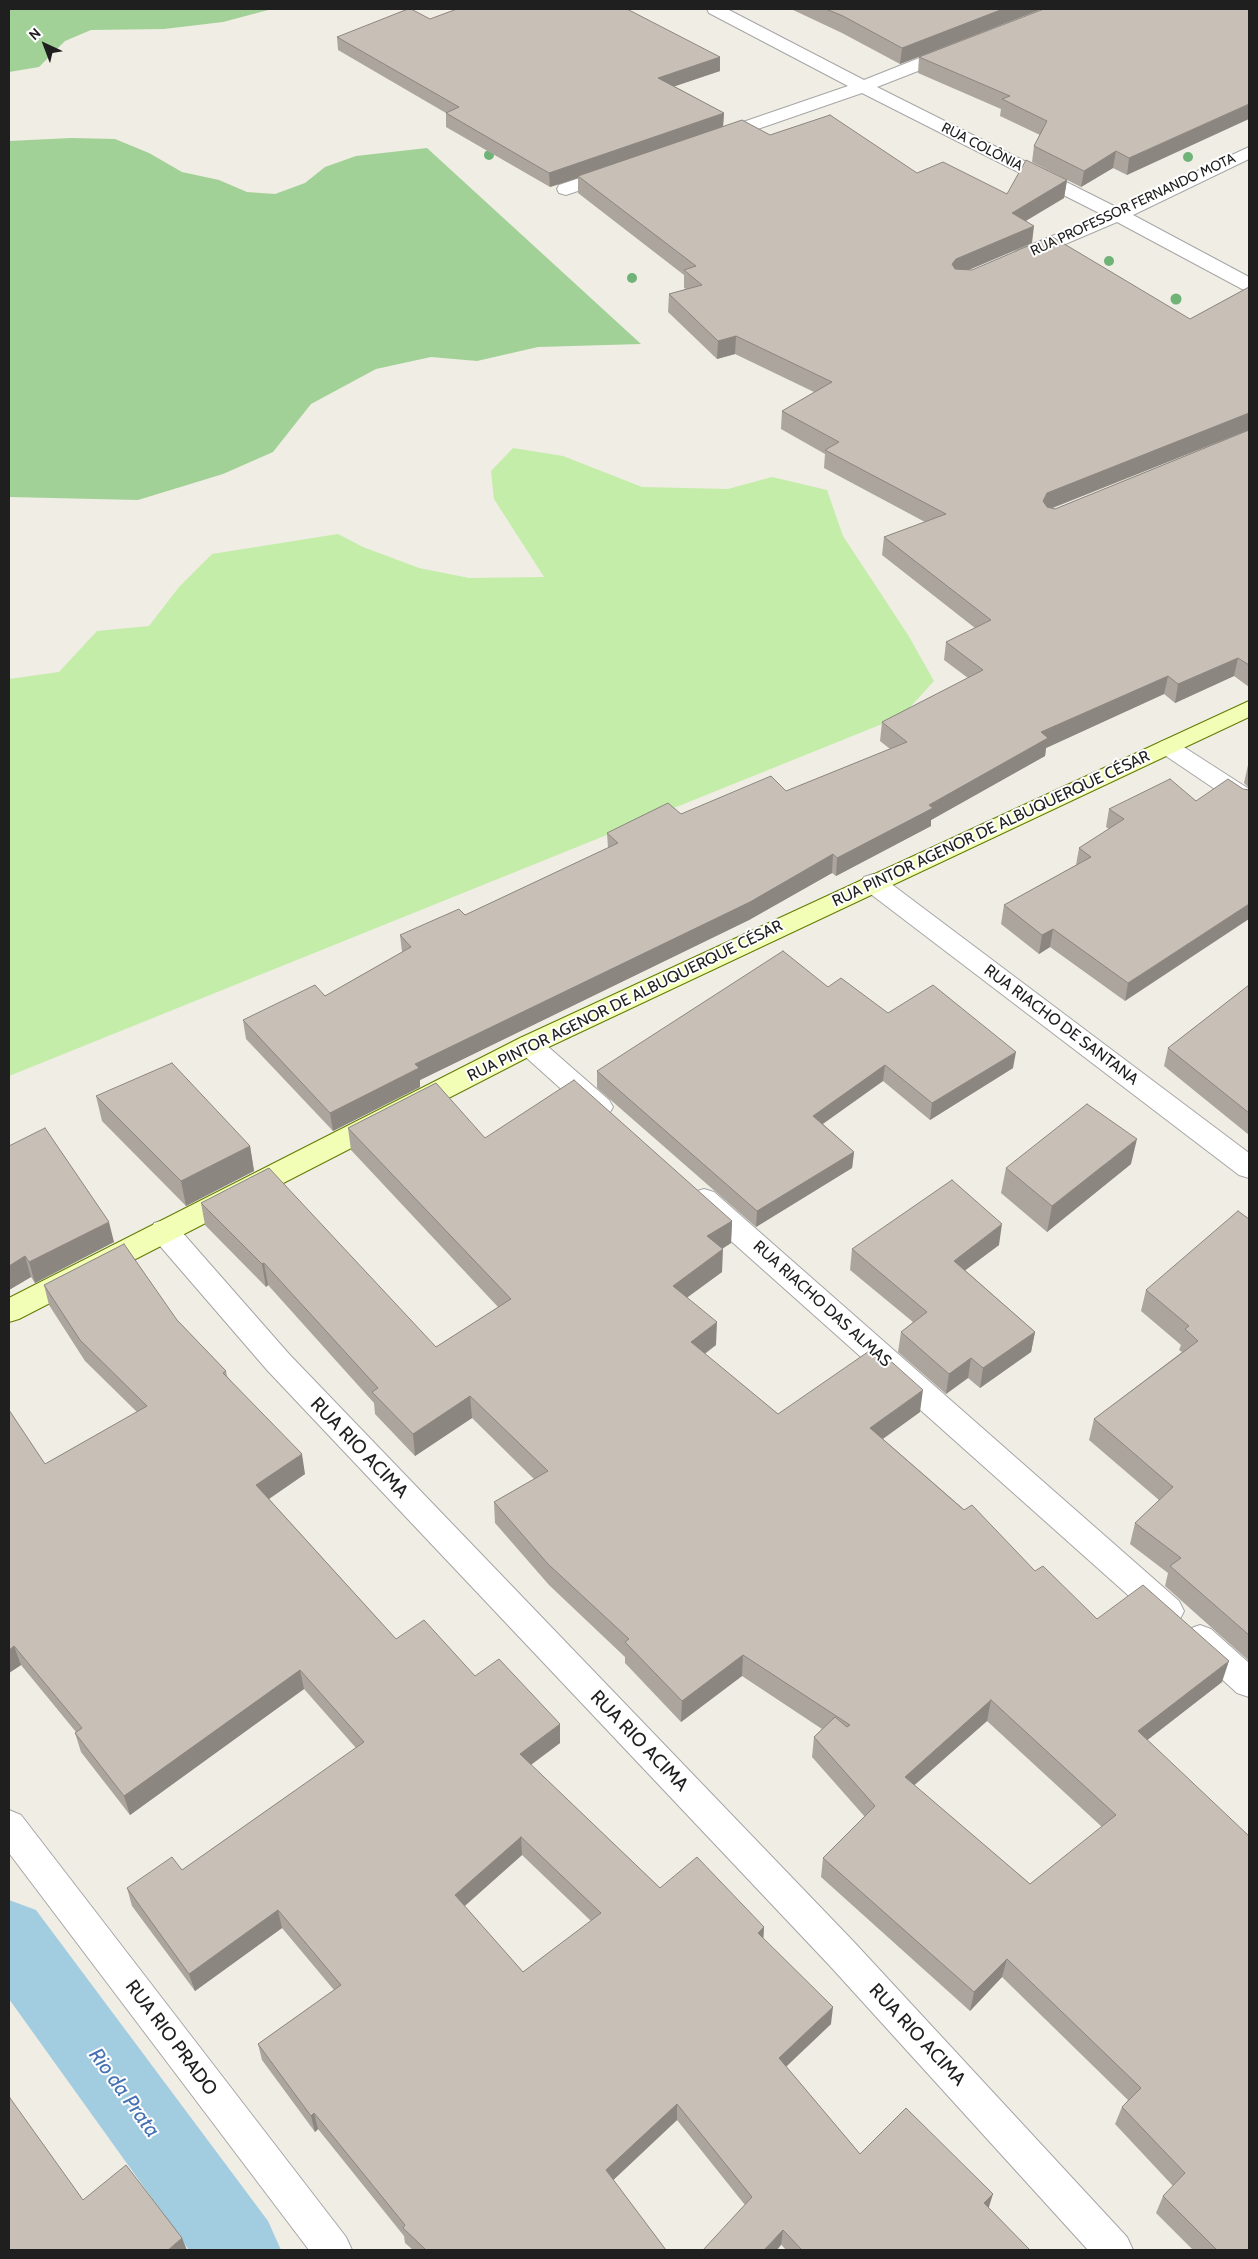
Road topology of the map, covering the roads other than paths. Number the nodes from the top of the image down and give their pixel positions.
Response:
1 (715, 9) edge
2 (971, 44) edge
3 (863, 87) junction
4 (705, 141) edge
5 (1249, 152) edge
6 (631, 167) edge
7 (566, 189) dead end
8 (1118, 215) junction
9 (1006, 263) edge
10 (1249, 285) edge
11 (1249, 708) edge
12 (1168, 747) junction
13 (1249, 800) edge
14 (873, 883) junction
15 (529, 1045) junction
16 (618, 1124) edge
17 (1249, 1168) edge
18 (685, 1183) edge
19 (164, 1231) junction
20 (9, 1311) edge
21 (1249, 1683) edge
22 (9, 1826) edge
23 (332, 2250) edge
24 (1114, 2250) edge

1 - 3 street, RUA COLÔNIA
2 - 3 street
3 - 4 street
3 - 8 street, RUA COLÔNIA
5 - 8 street, RUA PROFESSOR FERNANDO MOTA
6 - 7 street
8 - 9 street, RUA PROFESSOR FERNANDO MOTA
8 - 10 street, RUA COLÔNIA
11 - 12 street, RUA PINTOR AGENOR DE ALBUQUERQUE CÉSAR
12 - 13 street
12 - 14 street, RUA PINTOR AGENOR DE ALBUQUERQUE CÉSAR
14 - 15 street, RUA PINTOR AGENOR DE ALBUQUERQUE CÉSAR
14 - 17 street, RUA RIACHO DE SANTANA
15 - 16 street
15 - 19 street, RUA PINTOR AGENOR DE ALBUQUERQUE CÉSAR
18 - 21 street, RUA RIACHO DAS ALMAS
19 - 20 street, RUA PINTOR AGENOR DE ALBUQUERQUE CÉSAR
19 - 24 street, RUA RIO ACIMA
22 - 23 street, RUA RIO PRADO

